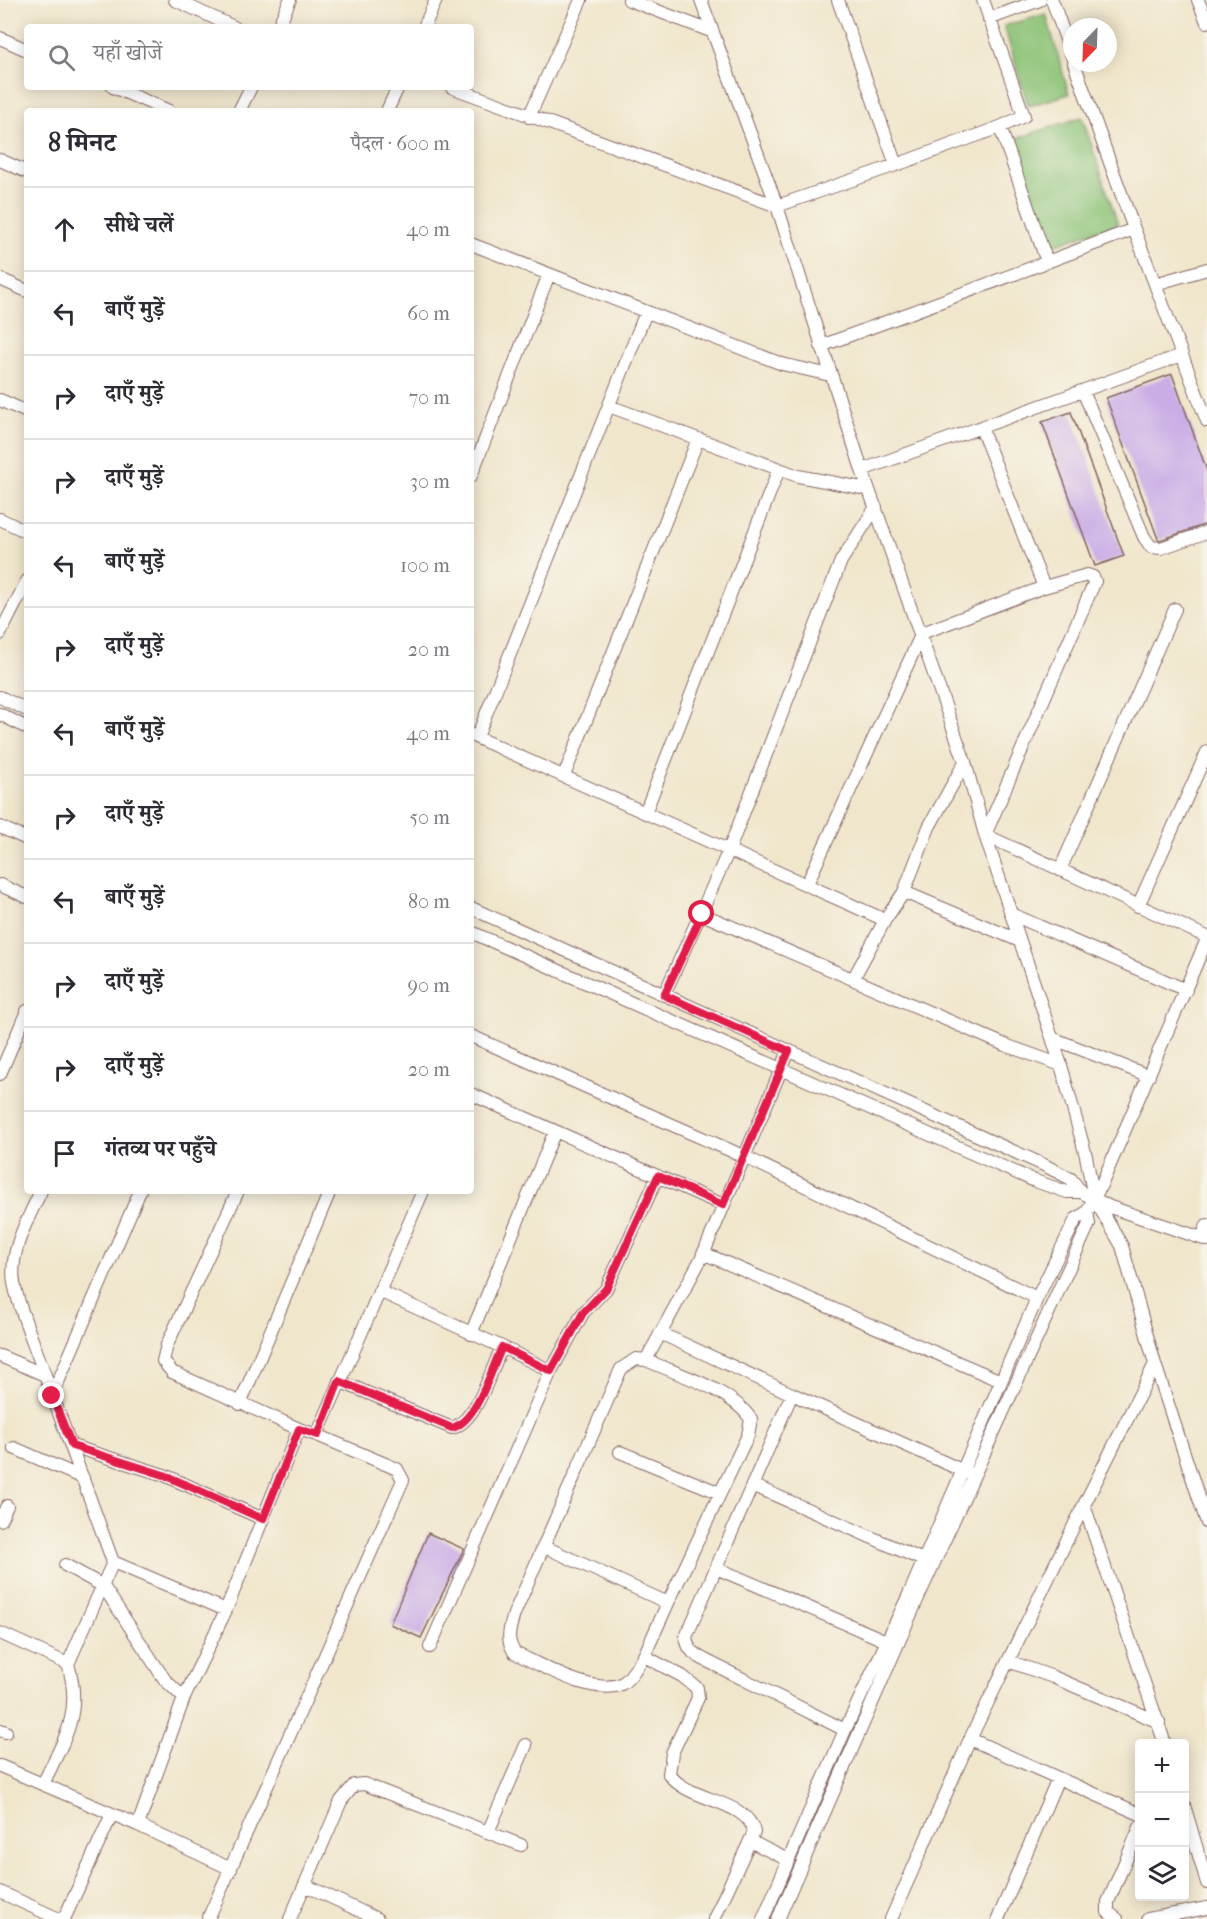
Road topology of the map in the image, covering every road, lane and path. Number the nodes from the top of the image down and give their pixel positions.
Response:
1 (175, 0) edge
2 (290, 0) edge
3 (421, 0) edge
4 (581, 0) edge
5 (629, 0) edge
6 (701, 0) edge
7 (838, 0) edge
8 (982, 0) edge
9 (1040, 0) edge
10 (1052, 0) edge
11 (1198, 0) edge
12 (435, 3) edge
13 (989, 19) junction
14 (1207, 22) edge
15 (227, 24) edge
16 (279, 24) edge
17 (425, 24) edge
18 (1063, 31) edge
19 (713, 32) junction
20 (0, 38) edge
21 (24, 49) edge
22 (1077, 72) edge
23 (120, 90) edge
24 (250, 90) edge
25 (397, 90) edge
26 (459, 90) edge
27 (162, 108) edge
28 (240, 108) edge
29 (388, 108) edge
30 (529, 117) junction
31 (1000, 127) junction
32 (0, 160) edge
33 (896, 165) junction
34 (24, 171) edge
35 (777, 206) junction
36 (1134, 229) junction
37 (474, 245) edge
38 (1047, 262) junction
39 (1207, 269) edge
40 (549, 274) junction
41 (0, 279) edge
42 (1155, 284) junction
43 (24, 290) edge
44 (646, 312) junction
45 (821, 346) junction
46 (1182, 355) junction
47 (830, 375) junction
48 (1083, 391) junction
49 (0, 400) edge
50 (609, 406) junction
51 (24, 411) edge
52 (1207, 421) edge
53 (981, 428) junction
54 (698, 439) junction
55 (474, 468) edge
56 (779, 469) junction
57 (862, 470) junction
58 (867, 489) junction
59 (876, 507) junction
60 (0, 519) edge
61 (24, 531) edge
62 (1207, 532) edge
63 (1044, 586) junction
64 (24, 587) edge
65 (1175, 609) dead end
66 (922, 633) junction
67 (0, 634) edge
68 (0, 697) edge
69 (24, 709) edge
70 (0, 714) edge
71 (24, 726) edge
72 (474, 736) edge
73 (1207, 752) edge
74 (965, 762) junction
75 (564, 776) junction
76 (645, 813) junction
77 (0, 827) edge
78 (985, 835) junction
79 (24, 838) edge
80 (729, 850) junction
81 (1060, 870) junction
82 (807, 884) junction
83 (0, 885) edge
84 (904, 892) junction
85 (24, 896) edge
86 (1138, 906) junction
87 (474, 909) edge
88 (702, 914) junction
89 (1011, 914) junction
90 (885, 920) junction
91 (474, 933) edge
92 (1207, 938) edge
93 (1020, 940) junction
94 (853, 979) junction
95 (1186, 990) junction
96 (664, 995) junction
97 (24, 1018) edge
98 (474, 1037) edge
99 (1052, 1038) junction
100 (789, 1051) junction
101 (1061, 1065) junction
102 (781, 1069) junction
103 (0, 1074) edge
104 (1149, 1076) junction
105 (474, 1095) edge
106 (555, 1131) junction
107 (743, 1156) junction
108 (658, 1176) junction
109 (1082, 1192) junction
110 (40, 1194) edge
111 (139, 1194) edge
112 (237, 1194) edge
113 (329, 1194) edge
114 (422, 1194) edge
115 (1094, 1198) junction
116 (723, 1205) junction
117 (1087, 1212) junction
118 (1207, 1225) edge
119 (1204, 1239) edge
120 (703, 1253) junction
121 (379, 1291) junction
122 (1036, 1298) junction
123 (660, 1333) junction
124 (471, 1334) junction
125 (502, 1347) junction
126 (0, 1356) edge
127 (646, 1360) junction
128 (1155, 1364) junction
129 (551, 1371) junction
130 (45, 1375) junction
131 (339, 1381) junction
132 (1001, 1381) junction
133 (792, 1394) junction
134 (52, 1396) junction
135 (240, 1404) junction
136 (299, 1429) junction
137 (318, 1435) junction
138 (72, 1446) junction
139 (15, 1448) dead end
140 (620, 1452) dead end
141 (963, 1470) junction
142 (975, 1476) junction
143 (83, 1478) junction
144 (752, 1485) junction
145 (720, 1493) junction
146 (1084, 1505) junction
147 (7, 1506) dead end
148 (263, 1519) junction
149 (0, 1520) edge
150 (1207, 1523) edge
151 (545, 1547) junction
152 (923, 1560) junction
153 (113, 1562) junction
154 (65, 1565) dead end
155 (716, 1568) junction
156 (103, 1586) junction
157 (668, 1603) junction
158 (226, 1610) junction
159 (0, 1633) edge
160 (891, 1643) junction
161 (430, 1647) dead end
162 (644, 1656) junction
163 (1008, 1661) junction
164 (68, 1664) junction
165 (184, 1698) junction
166 (1159, 1722) junction
167 (844, 1730) junction
168 (970, 1739) junction
169 (1164, 1739) edge
170 (526, 1745) dead end
171 (0, 1766) edge
172 (1058, 1778) junction
173 (43, 1784) junction
174 (1135, 1812) edge
175 (112, 1814) junction
176 (138, 1825) junction
177 (488, 1832) junction
178 (1189, 1837) edge
179 (1135, 1839) edge
180 (750, 1841) junction
181 (521, 1845) dead end
182 (791, 1854) junction
183 (806, 1855) junction
184 (231, 1869) junction
185 (1207, 1883) edge
186 (305, 1885) junction
187 (0, 1892) edge
188 (1207, 1908) edge
189 (59, 1919) edge
190 (64, 1919) edge
191 (208, 1919) edge
192 (290, 1919) edge
193 (377, 1919) edge
194 (714, 1919) edge
195 (763, 1919) edge
196 (778, 1919) edge
197 (891, 1919) edge
198 (998, 1919) edge
199 (1117, 1919) edge
200 (1148, 1919) edge

1 - 15 street
2 - 16 street
3 - 12 street
4 - 30 street
5 - 19 street
6 - 19 street
7 - 33 street
8 - 13 street
9 - 13 street
10 - 18 street
11 - 14 street
12 - 17 street
13 - 31 street
19 - 35 street
20 - 21 street
22 - 36 street
23 - 27 street
24 - 28 street
25 - 29 street
26 - 30 street
30 - 35 street
31 - 33 street
31 - 38 street
32 - 34 street
33 - 35 street
35 - 45 street
36 - 38 street
36 - 42 street
37 - 40 street
38 - 45 street
39 - 42 street
40 - 44 street
40 - 55 street
41 - 43 street
42 - 46 street
44 - 47 street
44 - 50 street
45 - 47 street
46 - 48 street
46 - 52 street
47 - 57 street
48 - 53 street
48 - 62 street
49 - 51 street
50 - 54 street
50 - 72 street
53 - 57 street
53 - 63 street
54 - 56 street
54 - 75 street
56 - 58 street
56 - 76 street
57 - 58 street
58 - 59 street
59 - 66 street
59 - 80 street
60 - 61 street
63 - 66 street
63 - 78 street
64 - 67 street
65 - 81 street
66 - 74 street
66 - 82 street
68 - 69 street
70 - 71 street
72 - 75 street
73 - 86 street
74 - 78 street
74 - 84 street
75 - 76 street
76 - 80 street
77 - 79 street
78 - 81 street
78 - 89 street
80 - 82 street
80 - 88 street
81 - 86 street
82 - 90 street
83 - 85 street
84 - 90 street
84 - 93 street
86 - 92 street
87 - 96 street
88 - 94 street
88 - 96 street
89 - 93 street
89 - 95 street
90 - 94 street
91 - 102 street
92 - 95 street
93 - 99 street
94 - 101 street
95 - 104 street
96 - 100 street
97 - 103 street
98 - 107 street
99 - 101 street
99 - 104 street
100 - 102 street
100 - 109 street
101 - 115 street
102 - 107 street
102 - 109 street
104 - 115 street
105 - 106 street
106 - 108 street
106 - 124 street
107 - 116 street
107 - 122 street
108 - 116 street
108 - 129 street
109 - 115 street
110 - 130 street
111 - 134 street
112 - 135 street
113 - 135 street
114 - 121 street
115 - 117 street
115 - 119 street
115 - 128 street
116 - 120 street
117 - 122 street
117 - 142 street
118 - 119 street
120 - 123 street
120 - 132 street
121 - 124 street
121 - 131 street
122 - 132 street
123 - 127 street
123 - 133 street
124 - 125 street
125 - 129 street
125 - 131 street
126 - 130 street
127 - 145 street
127 - 151 street
128 - 146 street
128 - 150 street
129 - 161 street
130 - 134 street
131 - 137 street
132 - 141 street
133 - 141 street
133 - 144 street
134 - 138 street
135 - 136 street
136 - 137 street
136 - 148 street
137 - 184 street
138 - 143 street
138 - 148 street
139 - 143 street
140 - 145 street
141 - 142 street
141 - 152 street
142 - 160 street
143 - 153 street
144 - 152 street
144 - 155 street
145 - 157 street
146 - 163 street
146 - 166 street
147 - 149 street
148 - 158 street
151 - 157 street
151 - 162 street
152 - 160 street
153 - 156 street
153 - 158 street
154 - 156 street
155 - 160 street
155 - 167 street
156 - 164 street
156 - 165 street
157 - 162 street
158 - 165 street
159 - 164 street
160 - 167 street
160 - 183 street
162 - 180 street
163 - 166 street
163 - 168 street
164 - 173 street
165 - 176 street
166 - 169 street
167 - 182 street
168 - 172 street
168 - 197 street
170 - 177 street
171 - 173 street
172 - 174 street
172 - 198 street
173 - 175 street
175 - 176 street
175 - 190 street
176 - 184 street
177 - 181 street
177 - 186 street
178 - 185 street
179 - 199 street
180 - 182 street
180 - 194 street
182 - 183 street
182 - 195 street
183 - 196 street
184 - 191 street
186 - 192 street
186 - 193 street
187 - 189 street
188 - 200 street

